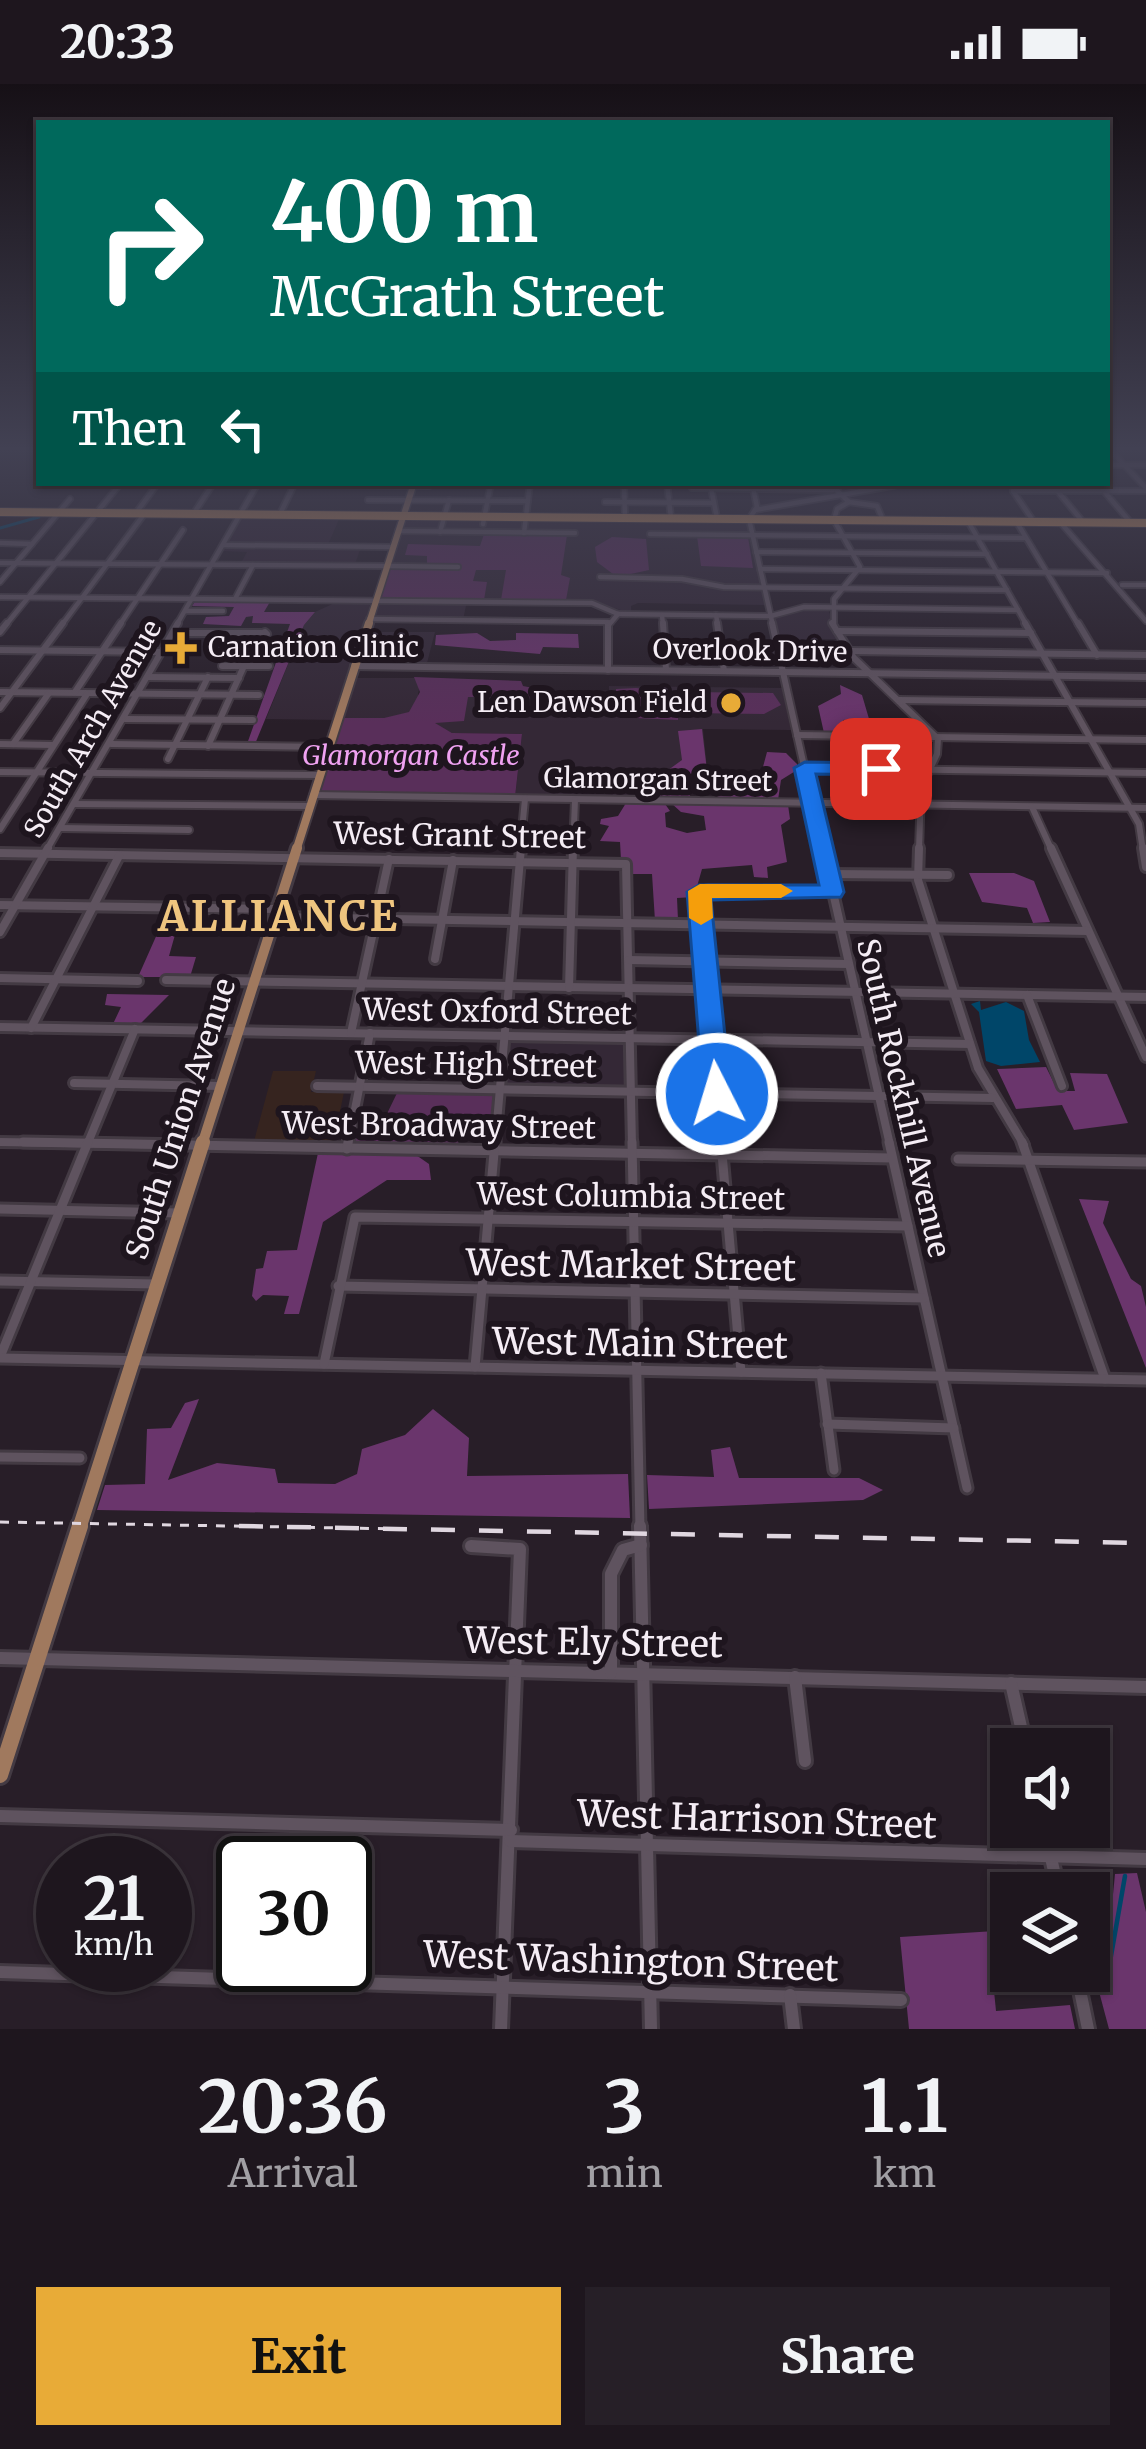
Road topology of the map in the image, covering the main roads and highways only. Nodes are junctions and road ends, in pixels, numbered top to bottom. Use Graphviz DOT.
graph roads {
  1 [pos="394,543"];
  2 [pos="0,1775"];
  1 -- 2 [label="main road, South Union Avenue"];
}
